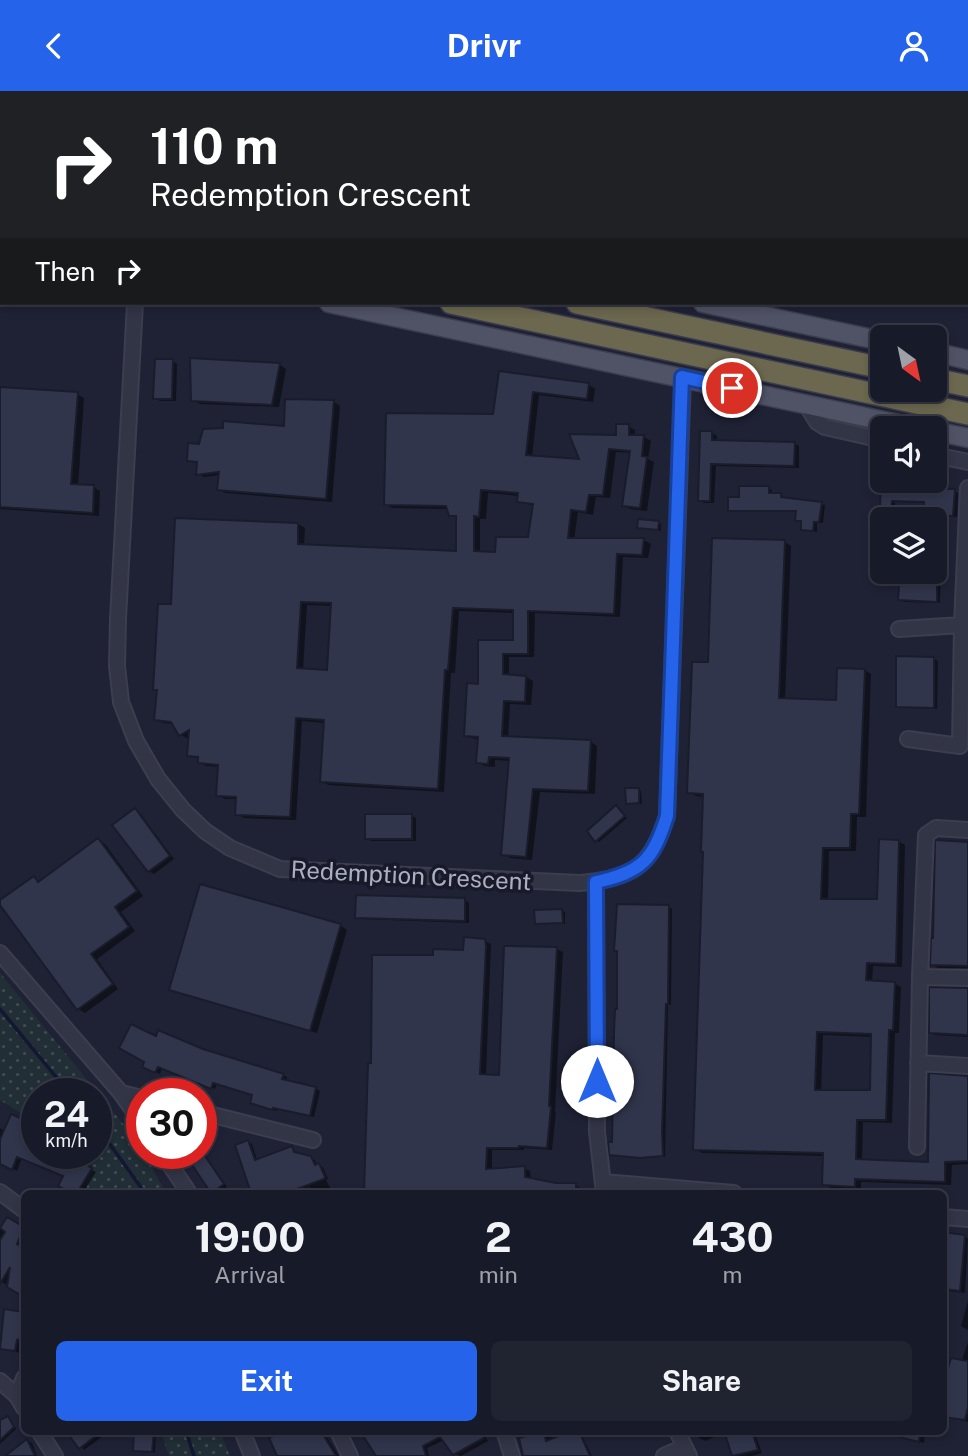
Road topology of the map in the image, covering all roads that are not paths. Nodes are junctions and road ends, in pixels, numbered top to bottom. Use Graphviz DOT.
graph roads {
  1 [pos="135,305"];
  2 [pos="339,305"];
  3 [pos="460,305"];
  4 [pos="586,305"];
  5 [pos="712,305"];
  6 [pos="870,338"];
  7 [pos="947,355"];
  8 [pos="968,360"];
  9 [pos="870,365"];
  10 [pos="682,377"];
  11 [pos="947,382"];
  12 [pos="968,386"];
  13 [pos="806,404"];
  14 [pos="968,414"];
  15 [pos="870,418"];
  16 [pos="947,434"];
  17 [pos="870,437"];
  18 [pos="968,439"];
  19 [pos="947,458"];
  20 [pos="968,462"];
  21 [pos="968,488"];
  22 [pos="965,625"];
  23 [pos="899,629"];
  24 [pos="908,739"];
  25 [pos="968,830"];
  26 [pos="596,882"];
  27 [pos="0,953"];
  28 [pos="920,977"];
  29 [pos="968,978"];
  30 [pos="918,1063"];
  31 [pos="968,1066"];
  32 [pos="121,1093"];
  33 [pos="126,1094"];
  34 [pos="126,1100"];
  35 [pos="217,1116"];
  36 [pos="313,1140"];
  37 [pos="917,1147"];
  38 [pos="173,1169"];
  39 [pos="603,1188"];
  40 [pos="187,1190"];
  41 [pos="655,1190"];
  42 [pos="0,1192"];
  43 [pos="21,1208"];
  44 [pos="947,1217"];
  45 [pos="968,1219"];
  46 [pos="0,1381"];
  47 [pos="21,1402"];
  48 [pos="42,1435"];
  49 [pos="244,1435"];
  50 [pos="340,1435"];
  51 [pos="505,1435"];
  52 [pos="679,1435"];
  53 [pos="686,1452"];
  54 [pos="55,1456"];
  55 [pos="252,1456"];
  56 [pos="350,1456"];
  57 [pos="512,1456"];
  58 [pos="664,1456"];
  1 -- 26 [label="street, Redemption Crescent"];
  2 -- 10 [label="main road"];
  3 -- 14 [label="highway"];
  4 -- 9 [label="highway"];
  5 -- 6 [label="main road"];
  7 -- 8 [label="main road"];
  10 -- 13 [label="main road"];
  10 -- 26 [label="street, Redemption Crescent"];
  11 -- 12 [label="highway"];
  13 -- 15 [label="main road"];
  13 -- 17 [label="street"];
  16 -- 18 [label="main road"];
  19 -- 20 [label="street"];
  21 -- 22 [label="street"];
  22 -- 23 [label="street"];
  22 -- 24 [label="street"];
  25 -- 28 [label="street"];
  26 -- 39 [label="street"];
  27 -- 32 [label="street"];
  28 -- 29 [label="street"];
  28 -- 30 [label="street"];
  30 -- 31 [label="street"];
  30 -- 37 [label="street"];
  32 -- 33 [label="street"];
  32 -- 34 [label="street"];
  35 -- 36 [label="street"];
  38 -- 40 [label="street"];
  39 -- 41 [label="street"];
  42 -- 43 [label="street"];
  44 -- 45 [label="street"];
  46 -- 47 [label="street"];
  48 -- 54 [label="street"];
  49 -- 55 [label="street"];
  50 -- 56 [label="street"];
  51 -- 57 [label="street"];
  52 -- 53 [label="street"];
  53 -- 58 [label="street"];
}
